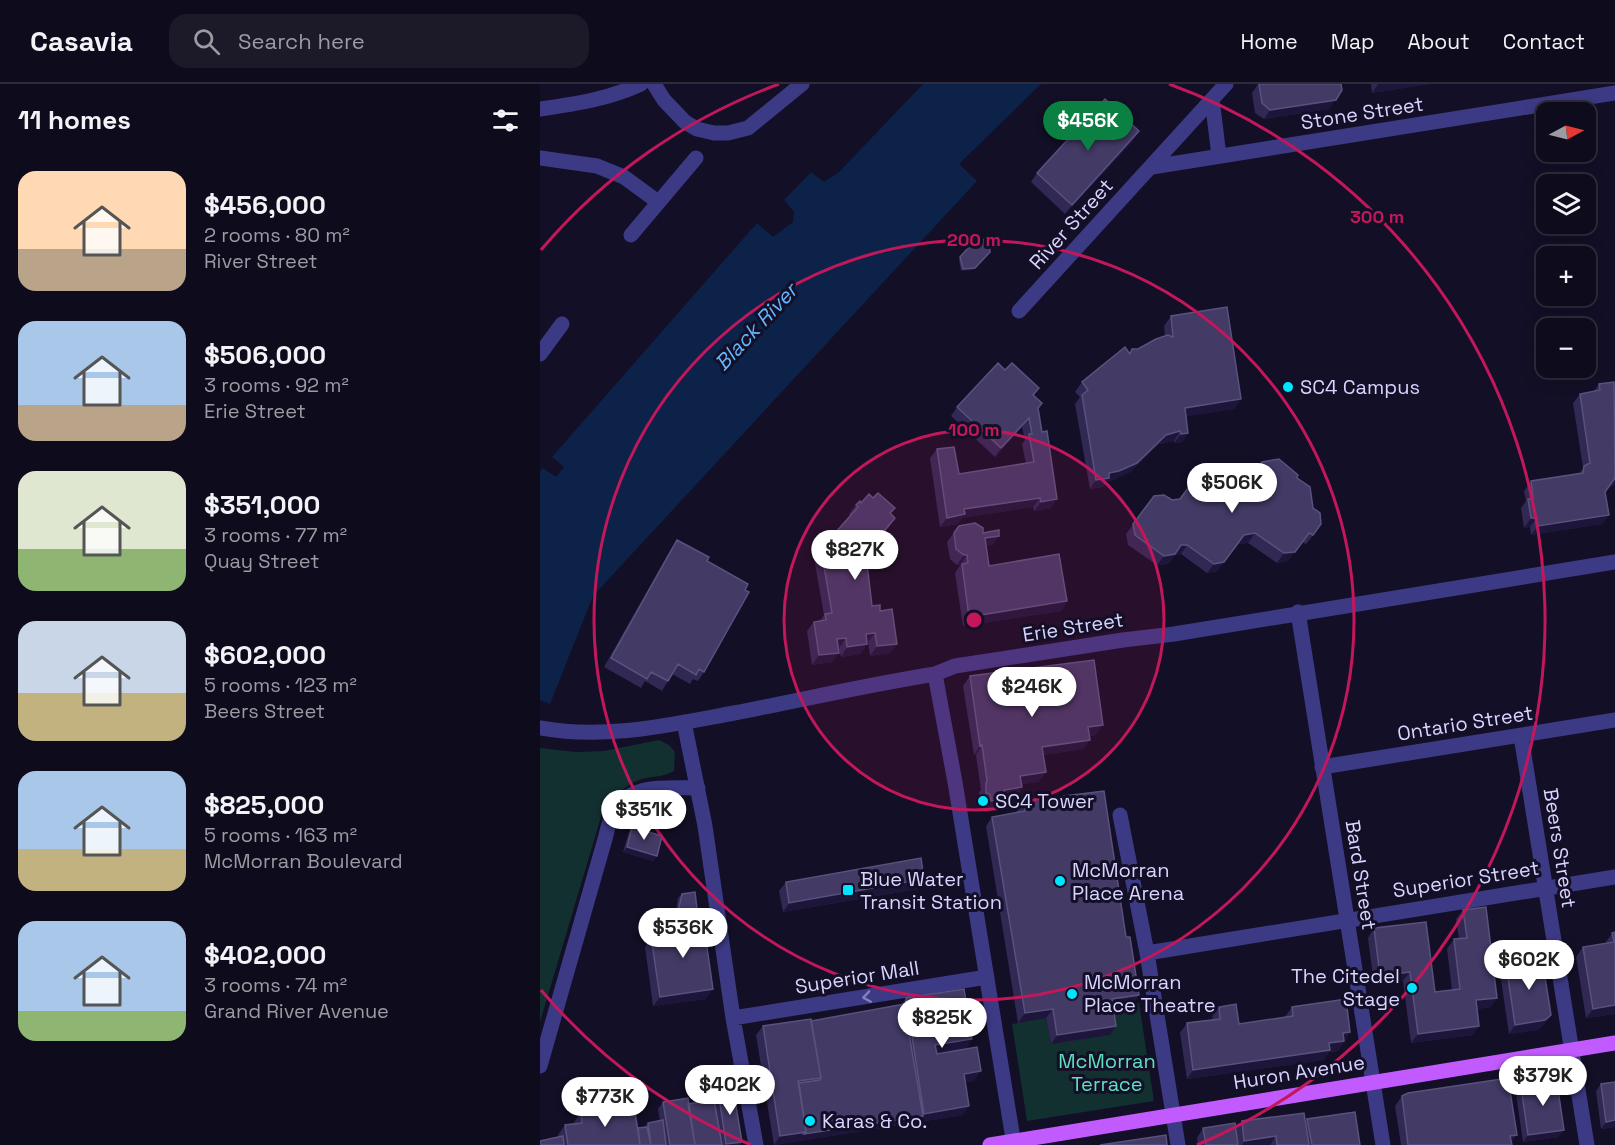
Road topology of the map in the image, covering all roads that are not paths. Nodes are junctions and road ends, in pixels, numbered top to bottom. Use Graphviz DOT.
graph roads {
  1 [pos="641,84"];
  2 [pos="654,84"];
  3 [pos="802,84"];
  4 [pos="1226,84"];
  5 [pos="1614,94"];
  6 [pos="1212,99"];
  7 [pos="540,109"];
  8 [pos="1219,156"];
  9 [pos="540,158"];
  10 [pos="696,158"];
  11 [pos="1152,167"];
  12 [pos="658,202"];
  13 [pos="631,235"];
  14 [pos="1019,311"];
  15 [pos="562,324"];
  16 [pos="540,354"];
  17 [pos="1615,562"];
  18 [pos="1298,612"];
  19 [pos="935,674"];
  20 [pos="1615,720"];
  21 [pos="684,722"];
  22 [pos="540,728"];
  23 [pos="1521,736"];
  24 [pos="1322,767"];
  25 [pos="698,788"];
  26 [pos="1120,815"];
  27 [pos="1615,877"];
  28 [pos="1546,888"];
  29 [pos="1347,919"];
  30 [pos="1147,952"];
  31 [pos="987,977"];
  32 [pos="733,1018"];
  33 [pos="1615,1043"];
  34 [pos="1572,1049"];
  35 [pos="540,1066"];
  36 [pos="1373,1081"];
  37 [pos="1173,1114"];
  38 [pos="1014,1143"];
  39 [pos="756,1145"];
  40 [pos="990,1145"];
  41 [pos="1178,1145"];
  42 [pos="1383,1145"];
  43 [pos="1587,1145"];
  1 -- 7 [label="street"];
  2 -- 3 [label="street"];
  4 -- 6 [label="street, River Street"];
  5 -- 8 [label="street, Stone Street"];
  6 -- 8 [label="street"];
  6 -- 11 [label="street, River Street"];
  8 -- 11 [label="street, Stone Street"];
  9 -- 12 [label="street"];
  10 -- 12 [label="street"];
  11 -- 14 [label="street, River Street"];
  12 -- 13 [label="street"];
  15 -- 16 [label="street"];
  17 -- 18 [label="street, Erie Street"];
  18 -- 19 [label="street, Erie Street"];
  18 -- 24 [label="street, Bard Street"];
  19 -- 21 [label="street, Erie Street"];
  19 -- 31 [label="street"];
  20 -- 23 [label="street, Ontario Street"];
  21 -- 22 [label="street, Erie Street"];
  21 -- 25 [label="street"];
  23 -- 24 [label="street, Ontario Street"];
  23 -- 28 [label="street, Beers Street"];
  24 -- 29 [label="street, Bard Street"];
  25 -- 32 [label="street"];
  25 -- 35 [label="street"];
  26 -- 30 [label="street"];
  27 -- 28 [label="street, Superior Street"];
  28 -- 29 [label="street, Superior Street"];
  28 -- 34 [label="street, Beers Street"];
  29 -- 30 [label="street, Superior Street"];
  29 -- 36 [label="street, Bard Street"];
  30 -- 37 [label="street"];
  31 -- 32 [label="street, Superior Mall, one-way"];
  31 -- 38 [label="street"];
  32 -- 39 [label="street"];
  33 -- 34 [label="main road, Huron Avenue"];
  34 -- 36 [label="main road, Huron Avenue"];
  34 -- 43 [label="street, Beers Street"];
  36 -- 37 [label="main road, Huron Avenue"];
  36 -- 42 [label="street, Bard Street"];
  37 -- 38 [label="main road, Huron Avenue"];
  37 -- 41 [label="street"];
  38 -- 40 [label="main road, Huron Avenue"];
}
